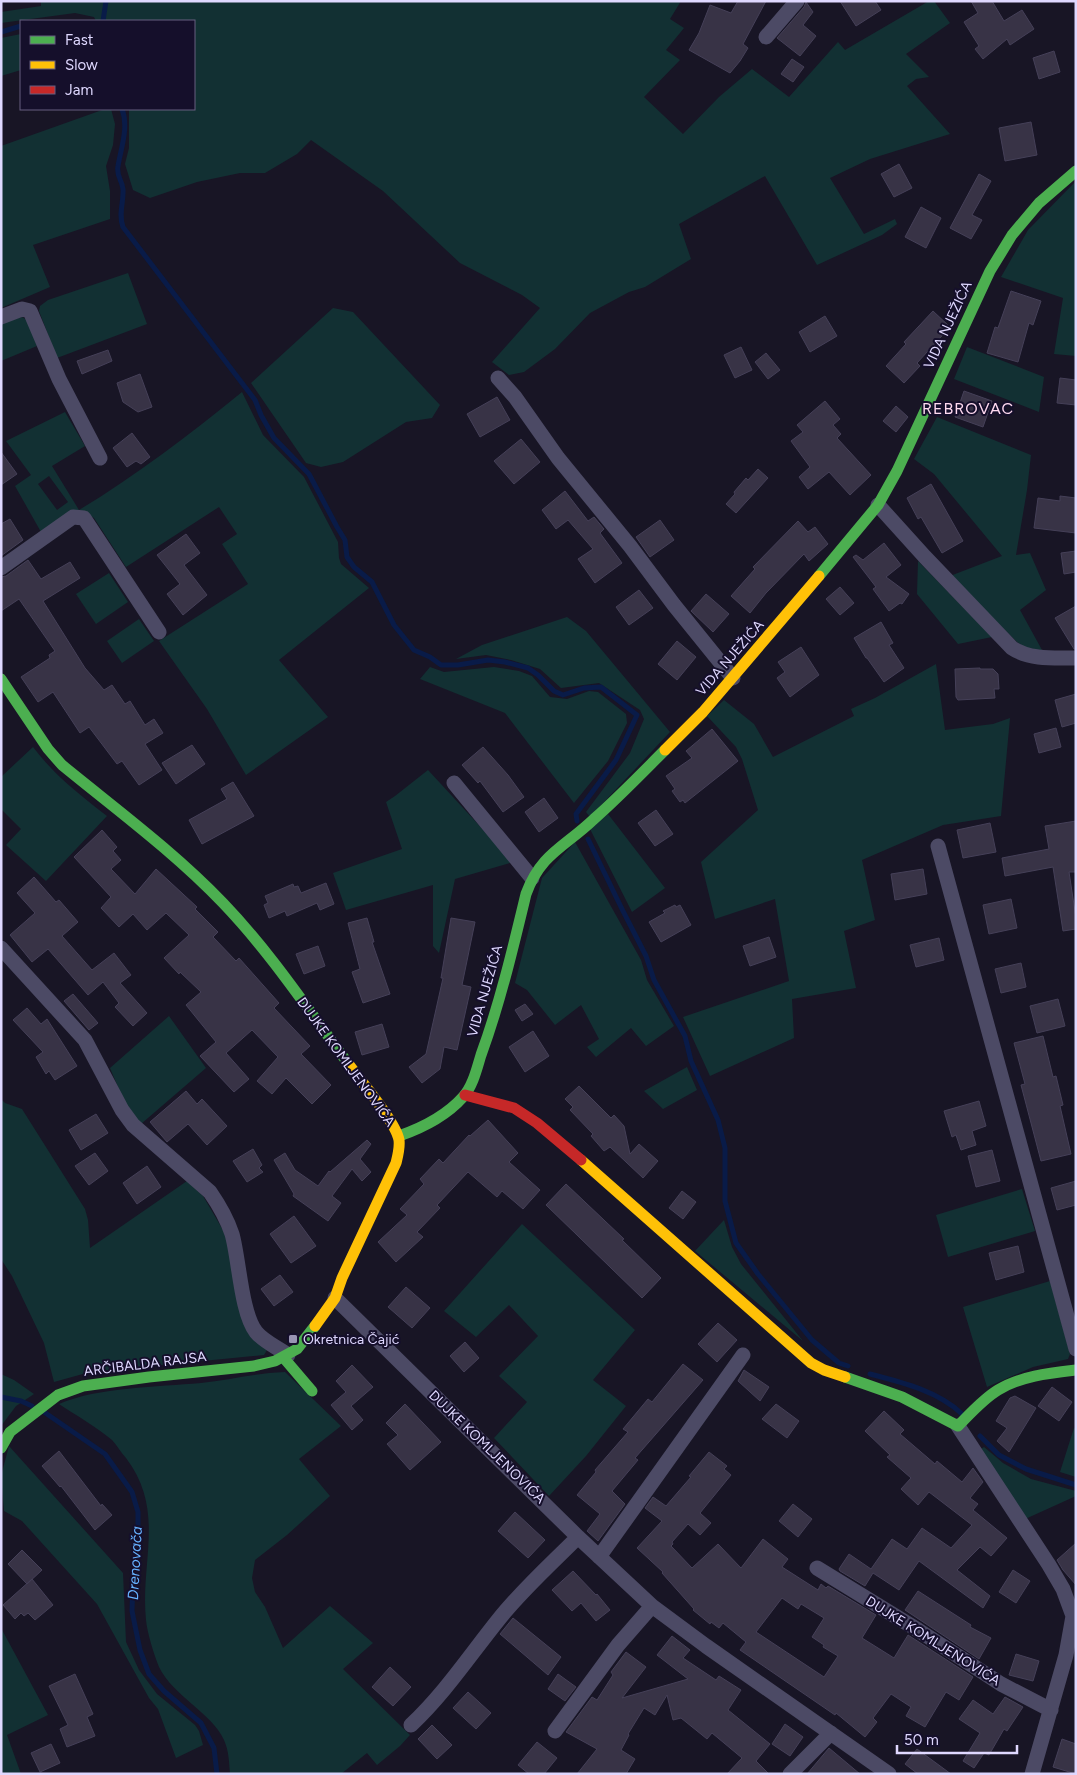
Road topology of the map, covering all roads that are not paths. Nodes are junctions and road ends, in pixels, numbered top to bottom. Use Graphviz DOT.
graph roads {
  1 [pos="796,1"];
  2 [pos="766,37"];
  3 [pos="1076,171"];
  4 [pos="1,317"];
  5 [pos="498,378"];
  6 [pos="100,458"];
  7 [pos="878,505"];
  8 [pos="1,568"];
  9 [pos="159,632"];
  10 [pos="1076,658"];
  11 [pos="733,678"];
  12 [pos="1,680"];
  13 [pos="454,783"];
  14 [pos="938,846"];
  15 [pos="532,878"];
  16 [pos="1,948"];
  17 [pos="465,1095"];
  18 [pos="399,1136"];
  19 [pos="334,1298"];
  20 [pos="1076,1349"];
  21 [pos="743,1355"];
  22 [pos="285,1356"];
  23 [pos="1076,1370"];
  24 [pos="312,1391"];
  25 [pos="958,1426"];
  26 [pos="1,1448"];
  27 [pos="578,1537"];
  28 [pos="599,1557"];
  29 [pos="817,1568"];
  30 [pos="652,1606"];
  31 [pos="1071,1657"];
  32 [pos="1051,1710"];
  33 [pos="411,1725"];
  34 [pos="555,1731"];
  35 [pos="831,1733"];
  36 [pos="790,1774"];
  37 [pos="888,1774"];
  38 [pos="1032,1774"];
  1 -- 2 [label="street"];
  3 -- 7 [label="street, VIDA NJEŽIĆA"];
  4 -- 6 [label="street"];
  5 -- 11 [label="street"];
  7 -- 10 [label="street"];
  7 -- 11 [label="street, VIDA NJEŽIĆA"];
  8 -- 9 [label="street"];
  11 -- 15 [label="street, VIDA NJEŽIĆA"];
  12 -- 18 [label="street, DUJKE KOMLJENOVIĆA"];
  13 -- 15 [label="street"];
  14 -- 20 [label="street"];
  15 -- 17 [label="street, VIDA NJEŽIĆA"];
  16 -- 22 [label="street"];
  17 -- 18 [label="street, VIDA NJEŽIĆA"];
  17 -- 25 [label="street"];
  18 -- 19 [label="street, DUJKE KOMLJENOVIĆA"];
  19 -- 22 [label="street, ARČIBALDA RAJSA"];
  19 -- 27 [label="street, DUJKE KOMLJENOVIĆA"];
  21 -- 28 [label="street"];
  22 -- 24 [label="street"];
  22 -- 26 [label="street, ARČIBALDA RAJSA"];
  23 -- 25 [label="street"];
  25 -- 31 [label="street"];
  27 -- 28 [label="street, DUJKE KOMLJENOVIĆA"];
  27 -- 33 [label="street"];
  28 -- 30 [label="street, DUJKE KOMLJENOVIĆA"];
  29 -- 32 [label="street, DUJKE KOMLJENOVIĆA"];
  30 -- 34 [label="street"];
  30 -- 35 [label="street, DUJKE KOMLJENOVIĆA"];
  31 -- 32 [label="street"];
  32 -- 38 [label="street"];
  35 -- 36 [label="street"];
  35 -- 37 [label="street, DUJKE KOMLJENOVIĆA"];
}
